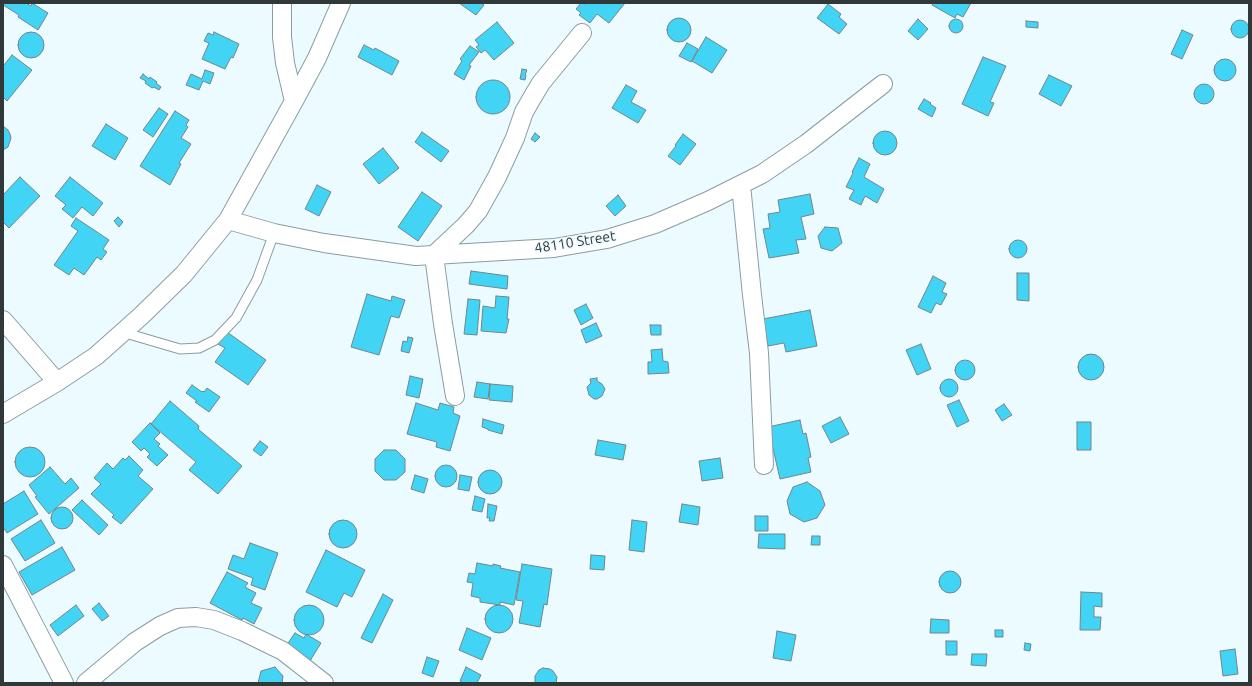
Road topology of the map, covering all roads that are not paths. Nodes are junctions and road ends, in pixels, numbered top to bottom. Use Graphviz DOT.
graph roads {
  1 [pos="282,3"];
  2 [pos="341,3"];
  3 [pos="582,33"];
  4 [pos="883,84"];
  5 [pos="294,101"];
  6 [pos="741,184"];
  7 [pos="228,220"];
  8 [pos="274,233"];
  9 [pos="434,255"];
  10 [pos="3,320"];
  11 [pos="122,332"];
  12 [pos="57,382"];
  13 [pos="455,396"];
  14 [pos="3,414"];
  15 [pos="764,465"];
  16 [pos="3,565"];
  17 [pos="64,683"];
  18 [pos="86,683"];
  19 [pos="324,683"];
  1 -- 5 [label="street"];
  2 -- 5 [label="street"];
  3 -- 9 [label="street"];
  4 -- 6 [label="street, 48110 Street"];
  5 -- 7 [label="street"];
  6 -- 9 [label="street, 48110 Street"];
  6 -- 15 [label="street"];
  7 -- 8 [label="street, 48110 Street"];
  7 -- 11 [label="street"];
  8 -- 9 [label="street, 48110 Street"];
  8 -- 11 [label="lane"];
  9 -- 13 [label="street"];
  10 -- 12 [label="street"];
  11 -- 12 [label="street"];
  12 -- 14 [label="street"];
  16 -- 17 [label="street"];
  18 -- 19 [label="street"];
}
